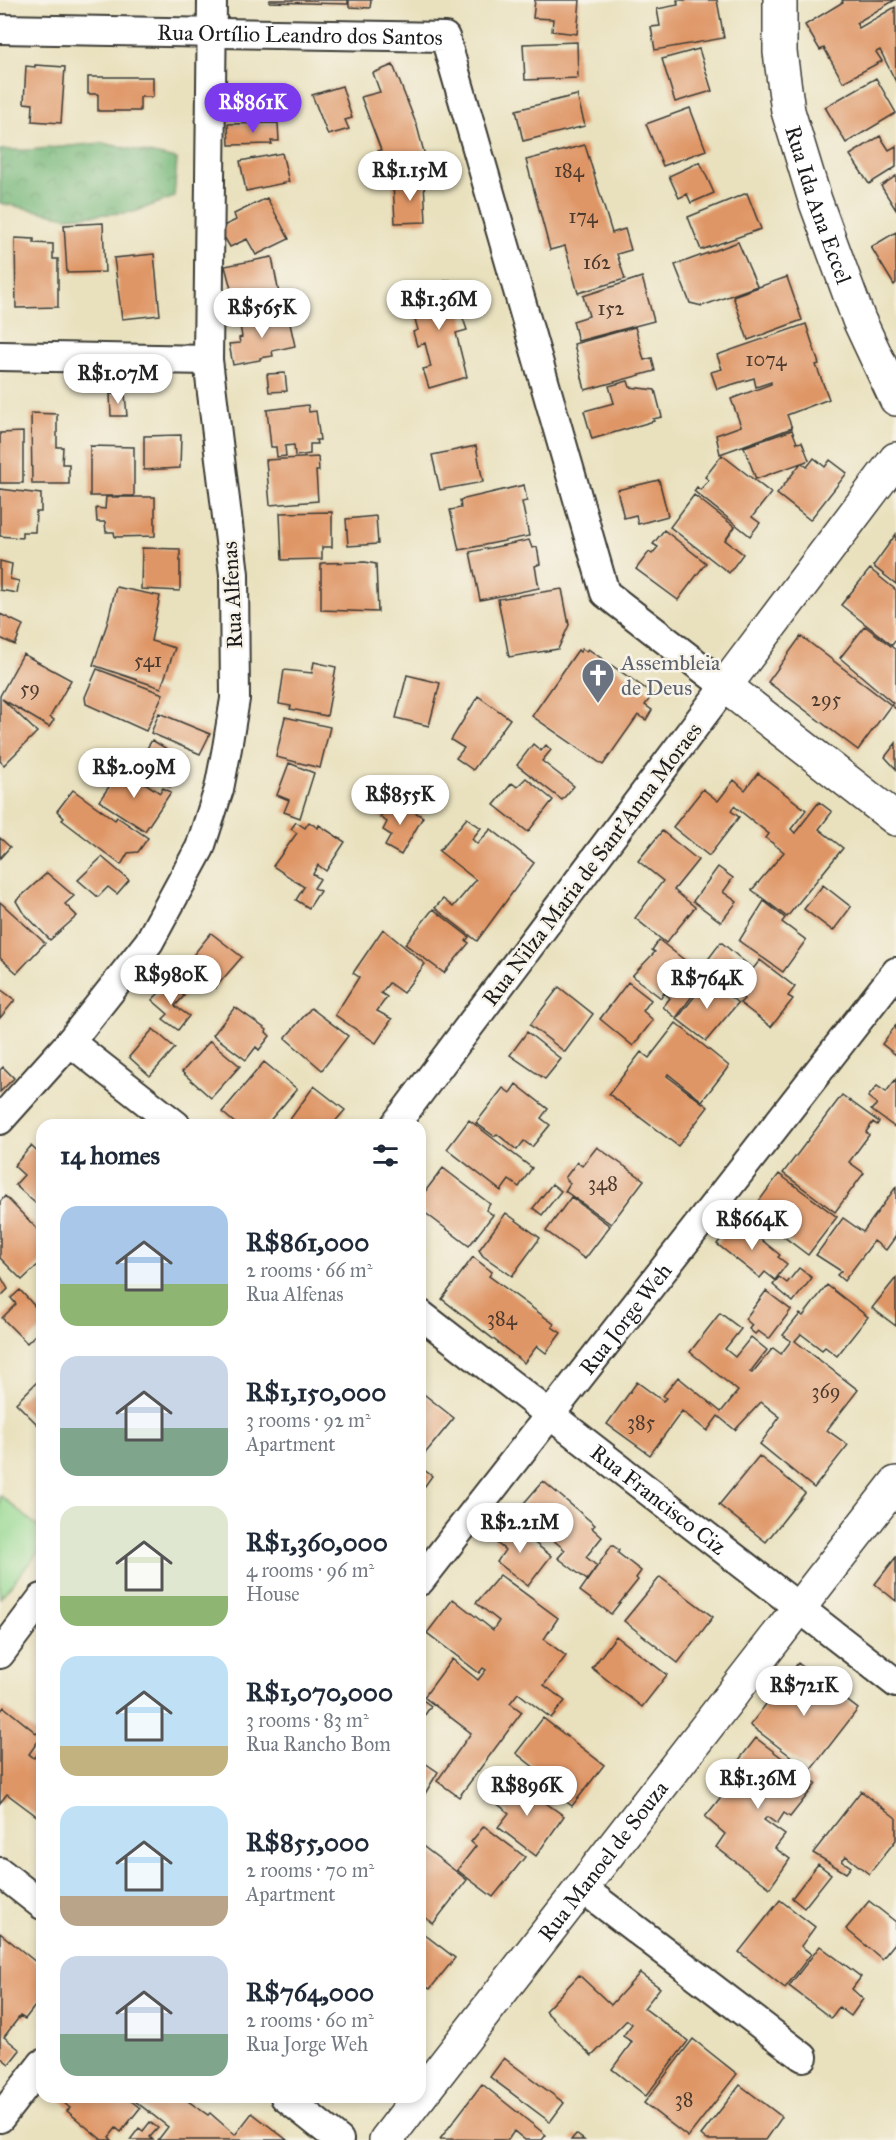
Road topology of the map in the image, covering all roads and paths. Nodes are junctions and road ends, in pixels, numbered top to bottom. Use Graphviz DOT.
graph roads {
  1 [pos="212,0"];
  2 [pos="780,0"];
  3 [pos="0,29"];
  4 [pos="212,32"];
  5 [pos="0,356"];
  6 [pos="208,360"];
  7 [pos="896,399"];
  8 [pos="896,459"];
  9 [pos="725,686"];
  10 [pos="896,819"];
  11 [pos="896,972"];
  12 [pos="70,1042"];
  13 [pos="168,1119"];
  14 [pos="400,1119"];
  15 [pos="0,1120"];
  16 [pos="426,1319"];
  17 [pos="550,1415"];
  18 [pos="896,1483"];
  19 [pos="426,1573"];
  20 [pos="36,1606"];
  21 [pos="799,1608"];
  22 [pos="0,1654"];
  23 [pos="896,1683"];
  24 [pos="0,1872"];
  25 [pos="582,1888"];
  26 [pos="36,1900"];
  27 [pos="803,2057"];
  28 [pos="36,2072"];
  29 [pos="426,2088"];
  30 [pos="293,2103"];
  31 [pos="415,2103"];
  32 [pos="0,2118"];
  33 [pos="339,2140"];
  34 [pos="386,2140"];
  1 -- 4 [label="street, Rua Alfenas"];
  2 -- 7 [label="street, Rua Ida Ana Eccel"];
  3 -- 4 [label="street, Rua Ortílio Leandro dos Santos"];
  4 -- 6 [label="street, Rua Alfenas"];
  4 -- 9 [label="street, Rua Ortílio Leandro dos Santos"];
  5 -- 6 [label="street"];
  6 -- 12 [label="street, Rua Alfenas"];
  8 -- 9 [label="street, Rua Nilza Maria de Sant'Anna Moraes"];
  9 -- 10 [label="street"];
  9 -- 14 [label="street, Rua Nilza Maria de Sant'Anna Moraes"];
  11 -- 17 [label="street, Rua Jorge Weh"];
  12 -- 13 [label="street"];
  12 -- 15 [label="street, Rua Alfenas"];
  16 -- 17 [label="street, Rua Francisco Ciz"];
  17 -- 19 [label="street, Rua Jorge Weh"];
  17 -- 21 [label="street, Rua Francisco Ciz"];
  18 -- 21 [label="street, Rua Manoel de Souza"];
  20 -- 22 [label="street"];
  21 -- 23 [label="street, Rua Francisco Ciz"];
  21 -- 25 [label="street, Rua Manoel de Souza"];
  24 -- 26 [label="street"];
  25 -- 27 [label="street"];
  25 -- 29 [label="street, Rua Manoel de Souza"];
  28 -- 32 [label="street"];
  30 -- 33 [label="street"];
  31 -- 34 [label="street, Rua Manoel de Souza"];
}
